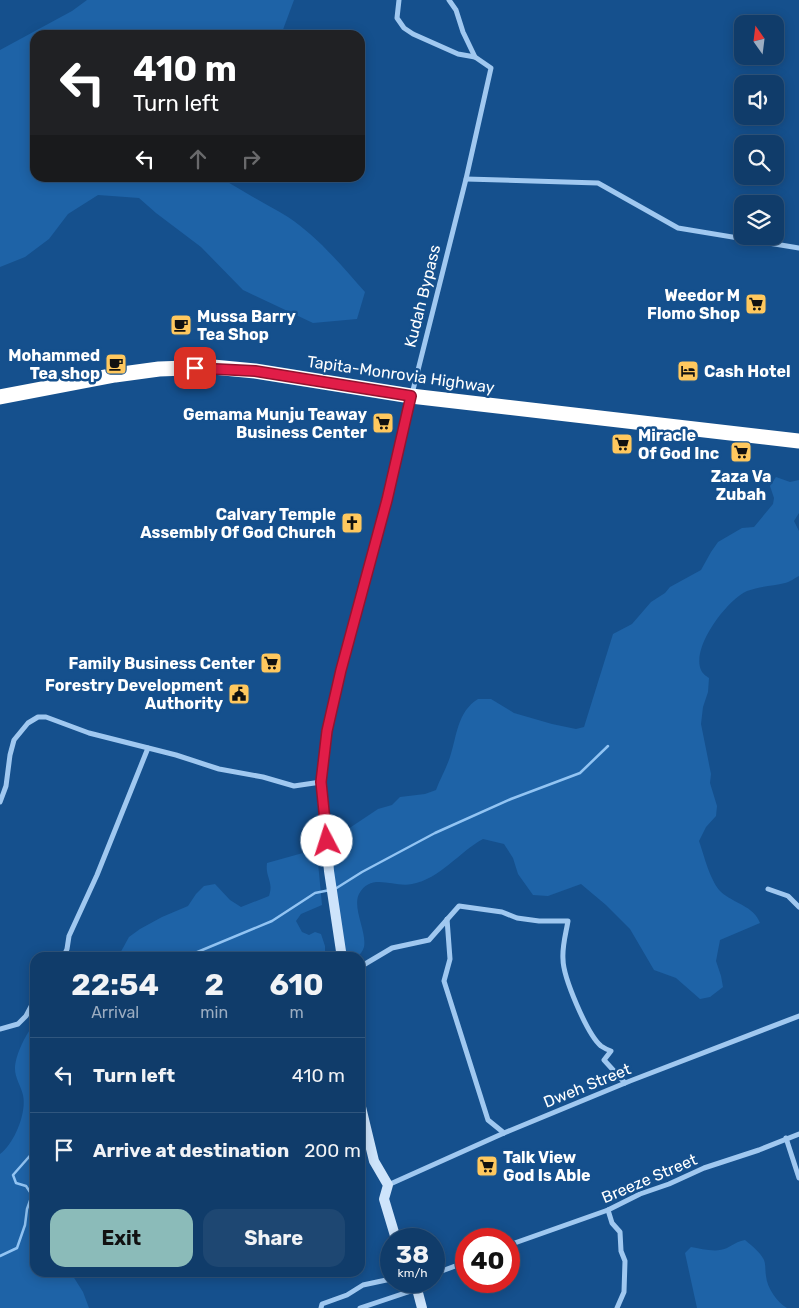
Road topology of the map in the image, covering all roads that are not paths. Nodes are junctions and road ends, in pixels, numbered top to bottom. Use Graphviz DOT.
graph roads {
  1 [pos="399,0"];
  2 [pos="449,0"];
  3 [pos="475,57"];
  4 [pos="466,179"];
  5 [pos="799,248"];
  6 [pos="411,396"];
  7 [pos="0,397"];
  8 [pos="799,441"];
  9 [pos="148,748"];
  10 [pos="321,782"];
  11 [pos="0,802"];
  12 [pos="768,889"];
  13 [pos="799,907"];
  14 [pos="447,919"];
  15 [pos="66,952"];
  16 [pos="341,952"];
  17 [pos="365,964"];
  18 [pos="30,1008"];
  19 [pos="799,1016"];
  20 [pos="0,1030"];
  21 [pos="625,1083"];
  22 [pos="365,1124"];
  23 [pos="504,1133"];
  24 [pos="799,1134"];
  25 [pos="786,1138"];
  26 [pos="799,1178"];
  27 [pos="388,1185"];
  28 [pos="608,1210"];
  29 [pos="393,1228"];
  30 [pos="520,1241"];
  31 [pos="380,1281"];
  32 [pos="395,1293"];
  33 [pos="417,1293"];
  34 [pos="321,1308"];
  35 [pos="360,1308"];
  36 [pos="422,1308"];
  37 [pos="617,1308"];
  1 -- 3 [label="street"];
  2 -- 3 [label="street"];
  3 -- 4 [label="street, Kudah Bypass"];
  4 -- 5 [label="street"];
  4 -- 6 [label="street, Kudah Bypass"];
  6 -- 7 [label="highway, Tapita-Monrovia Highway"];
  6 -- 8 [label="highway, Tapita-Monrovia Highway"];
  6 -- 10 [label="street, Kudah Bypass"];
  9 -- 10 [label="street"];
  9 -- 11 [label="street"];
  9 -- 15 [label="street"];
  10 -- 16 [label="street, Kudah Bypass"];
  12 -- 13 [label="street"];
  14 -- 17 [label="street"];
  14 -- 21 [label="street"];
  14 -- 23 [label="street"];
  18 -- 20 [label="street"];
  19 -- 21 [label="street, Dweh Street"];
  21 -- 23 [label="street, Dweh Street"];
  22 -- 27 [label="street"];
  23 -- 27 [label="street, Dweh Street"];
  24 -- 25 [label="street, Breeze Street"];
  25 -- 26 [label="street"];
  25 -- 28 [label="street, Breeze Street"];
  27 -- 29 [label="street"];
  28 -- 30 [label="street, Breeze Street"];
  28 -- 37 [label="street"];
  31 -- 34 [label="street"];
  32 -- 35 [label="street"];
  33 -- 36 [label="street"];
}
